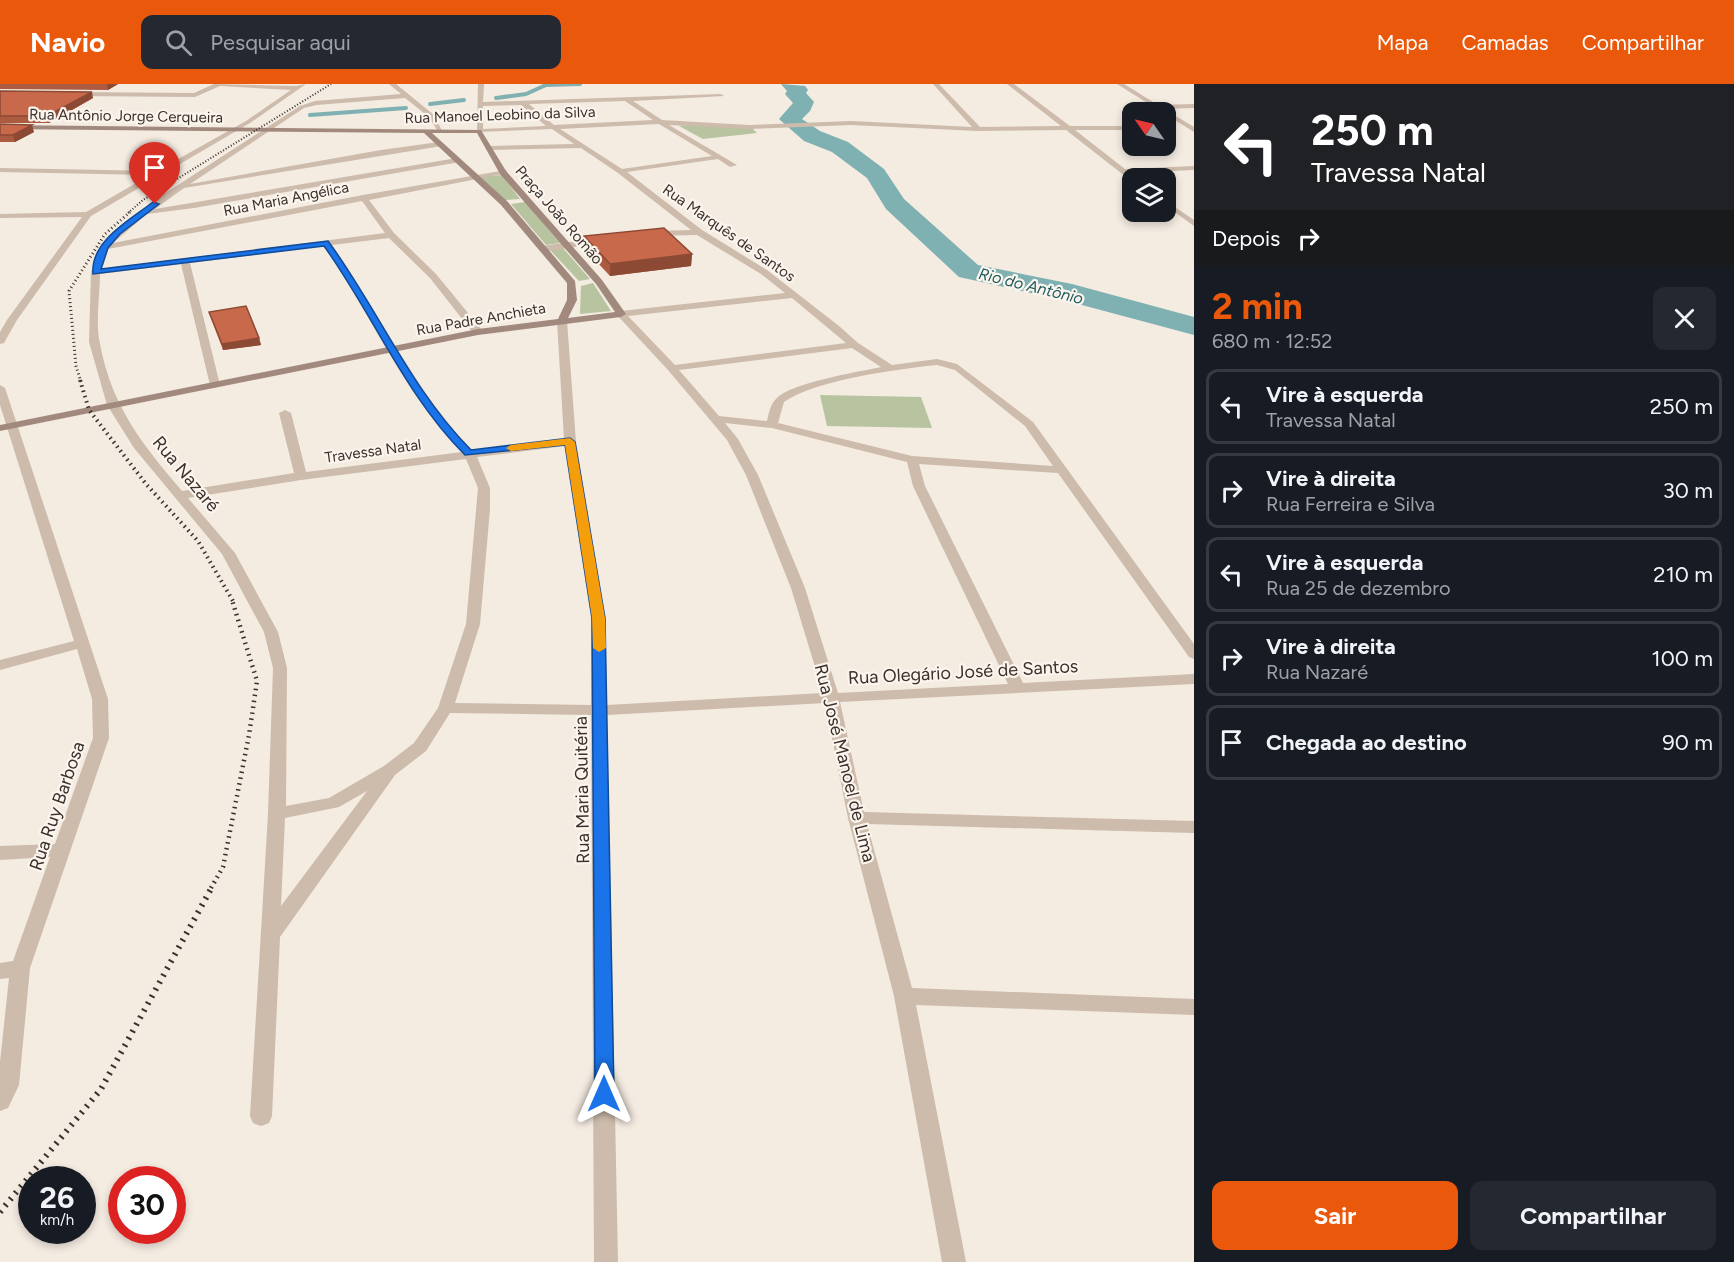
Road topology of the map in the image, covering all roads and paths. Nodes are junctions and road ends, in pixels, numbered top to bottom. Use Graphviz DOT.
graph roads {
  1 [pos="133,84"];
  2 [pos="219,84"];
  3 [pos="392,84"];
  4 [pos="482,84"];
  5 [pos="936,84"];
  6 [pos="1010,84"];
  7 [pos="1120,84"];
  8 [pos="300,86"];
  9 [pos="59,94"];
  10 [pos="118,94"];
  11 [pos="406,96"];
  12 [pos="721,96"];
  13 [pos="626,99"];
  14 [pos="521,101"];
  15 [pos="1147,102"];
  16 [pos="479,104"];
  17 [pos="1176,106"];
  18 [pos="1194,106"];
  19 [pos="1176,119"];
  20 [pos="660,122"];
  21 [pos="551,126"];
  22 [pos="0,127"];
  23 [pos="1122,128"];
  24 [pos="1177,128"];
  25 [pos="1192,128"];
  26 [pos="978,129"];
  27 [pos="1067,129"];
  28 [pos="266,130"];
  29 [pos="230,131"];
  30 [pos="252,131"];
  31 [pos="479,131"];
  32 [pos="427,132"];
  33 [pos="441,132"];
  34 [pos="439,144"];
  35 [pos="581,146"];
  36 [pos="491,148"];
  37 [pos="718,157"];
  38 [pos="457,160"];
  39 [pos="733,165"];
  40 [pos="1194,168"];
  41 [pos="1176,169"];
  42 [pos="0,170"];
  43 [pos="621,171"];
  44 [pos="1122,171"];
  45 [pos="503,172"];
  46 [pos="156,173"];
  47 [pos="473,177"];
  48 [pos="181,188"];
  49 [pos="363,197"];
  50 [pos="528,201"];
  51 [pos="504,203"];
  52 [pos="1176,210"];
  53 [pos="143,212"];
  54 [pos="88,214"];
  55 [pos="0,216"];
  56 [pos="1194,224"];
  57 [pos="699,232"];
  58 [pos="391,235"];
  59 [pos="641,236"];
  60 [pos="619,238"];
  61 [pos="326,243"];
  62 [pos="566,244"];
  63 [pos="104,247"];
  64 [pos="542,249"];
  65 [pos="185,262"];
  66 [pos="96,272"];
  67 [pos="599,282"];
  68 [pos="572,283"];
  69 [pos="793,295"];
  70 [pos="621,314"];
  71 [pos="0,320"];
  72 [pos="12,320"];
  73 [pos="562,321"];
  74 [pos="478,332"];
  75 [pos="0,342"];
  76 [pos="854,345"];
  77 [pos="392,351"];
  78 [pos="672,368"];
  79 [pos="890,369"];
  80 [pos="215,385"];
  81 [pos="0,388"];
  82 [pos="113,405"];
  83 [pos="285,413"];
  84 [pos="715,419"];
  85 [pos="772,425"];
  86 [pos="6,426"];
  87 [pos="570,442"];
  88 [pos="469,453"];
  89 [pos="912,460"];
  90 [pos="1059,470"];
  91 [pos="301,476"];
  92 [pos="181,495"];
  93 [pos="83,643"];
  94 [pos="1194,654"];
  95 [pos="0,665"];
  96 [pos="1194,679"];
  97 [pos="1017,687"];
  98 [pos="832,699"];
  99 [pos="446,708"];
  100 [pos="601,710"];
  101 [pos="390,770"];
  102 [pos="277,814"];
  103 [pos="857,818"];
  104 [pos="1194,827"];
  105 [pos="62,850"];
  106 [pos="0,853"];
  107 [pos="270,936"];
  108 [pos="20,968"];
  109 [pos="0,971"];
  110 [pos="904,996"];
  111 [pos="1194,1007"];
  112 [pos="0,1101"];
  113 [pos="261,1116"];
  114 [pos="606,1262"];
  115 [pos="954,1262"];
  1 -- 10 [label="street"];
  2 -- 8 [label="street"];
  2 -- 10 [label="street"];
  3 -- 11 [label="street"];
  4 -- 16 [label="street"];
  5 -- 26 [label="street"];
  6 -- 27 [label="street"];
  7 -- 15 [label="street"];
  8 -- 29 [label="street"];
  9 -- 10 [label="street"];
  11 -- 28 [label="street, Rua Nazaré"];
  11 -- 33 [label="street"];
  12 -- 13 [label="street"];
  13 -- 14 [label="street"];
  13 -- 20 [label="street"];
  14 -- 16 [label="street"];
  14 -- 21 [label="street, Rua Marquês de Santos"];
  16 -- 31 [label="street"];
  17 -- 18 [label="street"];
  19 -- 25 [label="street"];
  20 -- 21 [label="street, Rua Manoel Leobino da Silva"];
  20 -- 26 [label="street, Rua Manoel Leobino da Silva"];
  20 -- 37 [label="street"];
  21 -- 31 [label="street, Rua Manoel Leobino da Silva"];
  21 -- 35 [label="street, Rua Marquês de Santos"];
  22 -- 29 [label="street, Rua Antônio Jorge Cerqueira"];
  23 -- 27 [label="street, Rua Manoel Leobino da Silva"];
  24 -- 25 [label="street"];
  26 -- 27 [label="street, Rua Manoel Leobino da Silva"];
  27 -- 44 [label="street"];
  28 -- 30 [label="street, Rua Manoel Leobino da Silva"];
  28 -- 32 [label="street, Rua Manoel Leobino da Silva"];
  28 -- 48 [label="street, Rua Nazaré"];
  29 -- 30 [label="street, Rua Antônio Jorge Cerqueira"];
  29 -- 46 [label="street"];
  31 -- 33 [label="street, Rua Manoel Leobino da Silva"];
  31 -- 36 [label="street, Praça João Romão"];
  32 -- 33 [label="street, Rua Manoel Leobino da Silva"];
  32 -- 34 [label="street, Praça João Romão"];
  34 -- 38 [label="street, Praça João Romão"];
  34 -- 48 [label="street"];
  35 -- 36 [label="street"];
  35 -- 43 [label="street, Rua Marquês de Santos"];
  36 -- 45 [label="street, Praça João Romão"];
  37 -- 39 [label="street"];
  37 -- 43 [label="street"];
  38 -- 47 [label="street, Praça João Romão"];
  38 -- 53 [label="street"];
  40 -- 41 [label="street"];
  42 -- 46 [label="street"];
  43 -- 57 [label="street, Rua Marquês de Santos"];
  45 -- 47 [label="street, Rua Maria Angélica"];
  45 -- 50 [label="street, Praça João Romão"];
  46 -- 54 [label="street"];
  47 -- 49 [label="street, Rua Maria Angélica"];
  47 -- 51 [label="street, Praça João Romão"];
  48 -- 53 [label="street, Rua Nazaré"];
  49 -- 58 [label="street"];
  49 -- 63 [label="street, Rua Maria Angélica"];
  50 -- 51 [label="street"];
  50 -- 62 [label="street, Praça João Romão"];
  51 -- 64 [label="street, Praça João Romão"];
  52 -- 56 [label="street"];
  53 -- 63 [label="street, Rua Nazaré"];
  54 -- 55 [label="street"];
  54 -- 72 [label="street"];
  57 -- 59 [label="street"];
  57 -- 69 [label="street, Rua Marquês de Santos"];
  58 -- 61 [label="street"];
  58 -- 74 [label="street"];
  60 -- 62 [label="street"];
  61 -- 65 [label="street"];
  61 -- 77 [label="street"];
  62 -- 64 [label="street"];
  62 -- 67 [label="street, Praça João Romão"];
  63 -- 66 [label="street, Rua Nazaré"];
  64 -- 68 [label="street, Praça João Romão"];
  65 -- 66 [label="street"];
  65 -- 80 [label="street"];
  66 -- 82 [label="street, Rua Nazaré"];
  67 -- 68 [label="street"];
  67 -- 70 [label="street, Praça João Romão"];
  68 -- 73 [label="street, Praça João Romão"];
  69 -- 70 [label="street, Rua Padre Anchieta"];
  69 -- 76 [label="street, Rua Marquês de Santos"];
  70 -- 73 [label="street, Rua Padre Anchieta"];
  70 -- 78 [label="street, Rua José Manoel de Lima"];
  71 -- 72 [label="street"];
  72 -- 75 [label="street"];
  73 -- 74 [label="street, Rua Padre Anchieta"];
  73 -- 87 [label="street, Rua Maria Quitéria"];
  74 -- 77 [label="street, Rua Padre Anchieta"];
  76 -- 78 [label="street"];
  76 -- 79 [label="street, Rua Marquês de Santos"];
  77 -- 80 [label="street, Rua Padre Anchieta"];
  77 -- 88 [label="street"];
  78 -- 84 [label="street, Rua José Manoel de Lima"];
  79 -- 85 [label="street"];
  79 -- 90 [label="street"];
  80 -- 82 [label="street, Rua Padre Anchieta"];
  81 -- 86 [label="street, Rua Ruy Barbosa"];
  82 -- 86 [label="street, Rua Padre Anchieta"];
  82 -- 92 [label="street, Rua Nazaré"];
  83 -- 91 [label="street"];
  84 -- 85 [label="street"];
  84 -- 98 [label="street, Rua José Manoel de Lima"];
  85 -- 89 [label="street"];
  86 -- 93 [label="street, Rua Ruy Barbosa"];
  87 -- 88 [label="street, Travessa Natal"];
  87 -- 100 [label="street, Rua Maria Quitéria"];
  88 -- 91 [label="street, Travessa Natal"];
  88 -- 99 [label="street"];
  89 -- 90 [label="street"];
  89 -- 97 [label="street"];
  90 -- 94 [label="street"];
  91 -- 92 [label="street, Travessa Natal"];
  92 -- 102 [label="street, Rua Nazaré"];
  93 -- 95 [label="street"];
  93 -- 105 [label="street, Rua Ruy Barbosa"];
  96 -- 97 [label="street, Rua Olegário José de Santos"];
  97 -- 98 [label="street, Rua Olegário José de Santos"];
  98 -- 100 [label="street, Rua Olegário José de Santos"];
  98 -- 103 [label="street, Rua José Manoel de Lima"];
  99 -- 100 [label="street, Rua Olegário José de Santos"];
  99 -- 101 [label="street"];
  100 -- 114 [label="street, Rua Maria Quitéria"];
  101 -- 102 [label="street"];
  101 -- 107 [label="street"];
  102 -- 107 [label="street, Rua Nazaré"];
  103 -- 104 [label="street"];
  103 -- 110 [label="street, Rua José Manoel de Lima"];
  105 -- 106 [label="street"];
  105 -- 108 [label="street, Rua Ruy Barbosa"];
  107 -- 113 [label="street, Rua Nazaré"];
  108 -- 109 [label="street"];
  108 -- 112 [label="street, Rua Ruy Barbosa"];
  110 -- 111 [label="street"];
  110 -- 115 [label="street, Rua José Manoel de Lima"];
}
